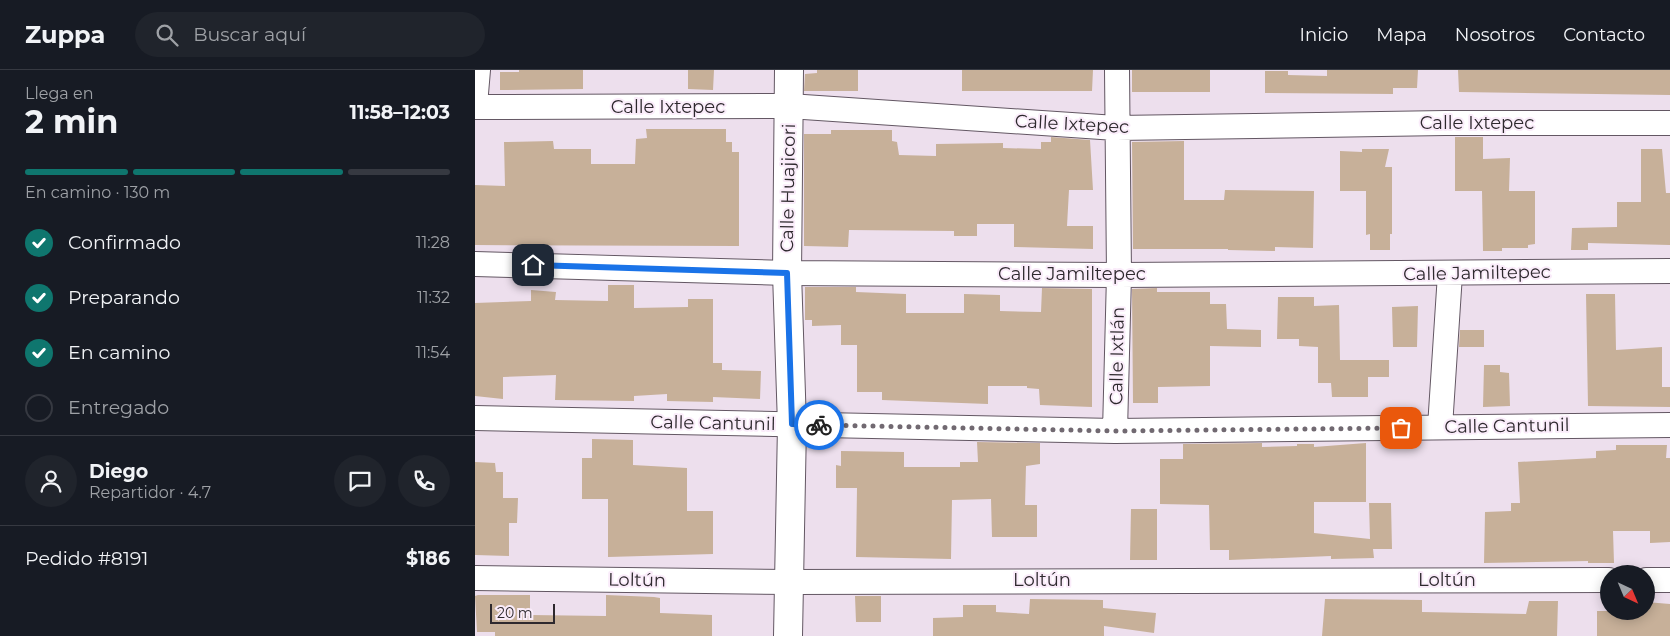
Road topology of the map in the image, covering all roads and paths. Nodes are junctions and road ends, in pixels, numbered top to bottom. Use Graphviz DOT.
graph roads {
  1 [pos="478,70"];
  2 [pos="789,70"];
  3 [pos="1117,70"];
  4 [pos="475,106"];
  5 [pos="789,106"];
  6 [pos="1670,123"];
  7 [pos="1115,128"];
  8 [pos="475,264"];
  9 [pos="1670,271"];
  10 [pos="787,273"];
  11 [pos="1450,274"];
  12 [pos="1119,275"];
  13 [pos="475,418"];
  14 [pos="792,424"];
  15 [pos="1670,425"];
  16 [pos="1440,427"];
  17 [pos="1115,431"];
  18 [pos="475,578"];
  19 [pos="1600,580"];
  20 [pos="1655,580"];
  21 [pos="1670,580"];
  22 [pos="790,582"];
  23 [pos="788,636"];
  1 -- 4 [label="street"];
  2 -- 5 [label="street, Calle Huajicori"];
  3 -- 7 [label="street, Calle Ixtlán"];
  4 -- 5 [label="street, Calle Ixtepec"];
  5 -- 7 [label="street, Calle Ixtepec"];
  5 -- 10 [label="street, Calle Huajicori"];
  6 -- 7 [label="street, Calle Ixtepec"];
  7 -- 12 [label="street, Calle Ixtlán"];
  8 -- 10 [label="street, Calle Jamiltepec"];
  9 -- 11 [label="street, Calle Jamiltepec"];
  10 -- 12 [label="street, Calle Jamiltepec"];
  10 -- 14 [label="street, Calle Huajicori"];
  11 -- 12 [label="street, Calle Jamiltepec"];
  11 -- 16 [label="street"];
  12 -- 17 [label="street, Calle Ixtlán"];
  13 -- 14 [label="street, Calle Cantunil"];
  14 -- 17 [label="street, Calle Cantunil"];
  14 -- 22 [label="street, Calle Huajicori"];
  15 -- 16 [label="street, Calle Cantunil"];
  16 -- 17 [label="street, Calle Cantunil"];
  18 -- 22 [label="street, Loltún"];
  19 -- 22 [label="street, Loltún"];
  20 -- 21 [label="street"];
  22 -- 23 [label="street, Calle Huajicori"];
}
